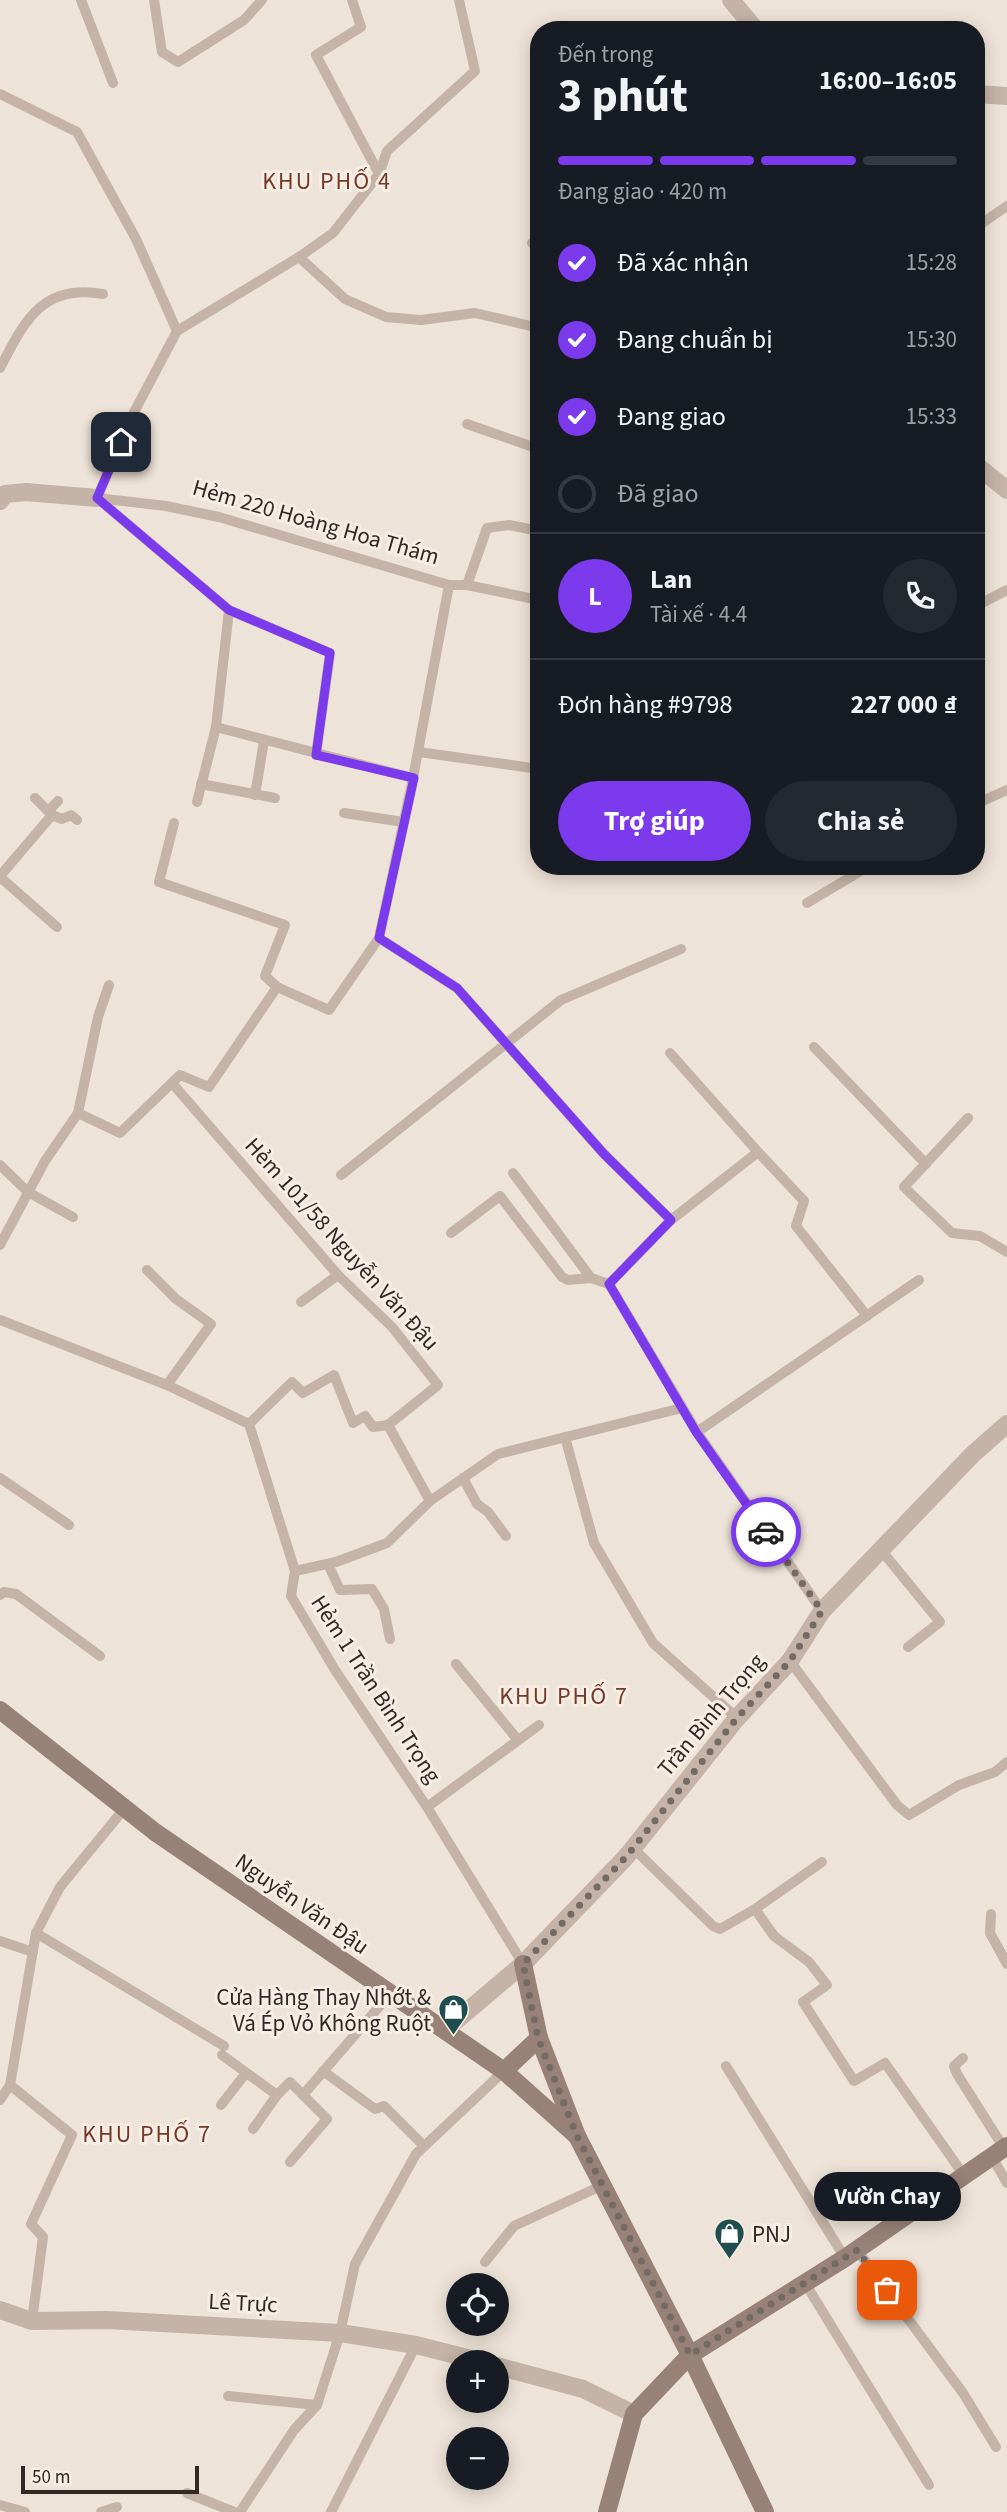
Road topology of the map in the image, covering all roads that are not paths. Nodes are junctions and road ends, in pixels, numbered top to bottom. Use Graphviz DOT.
graph roads {
  1 [pos="82,0"];
  2 [pos="154,0"];
  3 [pos="262,0"];
  4 [pos="352,0"];
  5 [pos="459,0"];
  6 [pos="731,0"];
  7 [pos="748,21"];
  8 [pos="113,83"];
  9 [pos="0,94"];
  10 [pos="985,95"];
  11 [pos="1007,96"];
  12 [pos="379,174"];
  13 [pos="1007,206"];
  14 [pos="985,221"];
  15 [pos="299,257"];
  16 [pos="103,293"];
  17 [pos="530,326"];
  18 [pos="177,331"];
  19 [pos="0,368"];
  20 [pos="467,424"];
  21 [pos="530,446"];
  22 [pos="985,472"];
  23 [pos="1007,490"];
  24 [pos="2,493"];
  25 [pos="97,498"];
  26 [pos="530,529"];
  27 [pos="449,585"];
  28 [pos="467,586"];
  29 [pos="1007,590"];
  30 [pos="530,598"];
  31 [pos="985,601"];
  32 [pos="229,610"];
  33 [pos="216,727"];
  34 [pos="264,741"];
  35 [pos="419,752"];
  36 [pos="316,755"];
  37 [pos="530,768"];
  38 [pos="414,778"];
  39 [pos="201,784"];
  40 [pos="1007,790"];
  41 [pos="255,795"];
  42 [pos="36,798"];
  43 [pos="275,798"];
  44 [pos="985,800"];
  45 [pos="58,801"];
  46 [pos="197,802"];
  47 [pos="344,813"];
  48 [pos="52,815"];
  49 [pos="77,820"];
  50 [pos="174,822"];
  51 [pos="404,822"];
  52 [pos="854,875"];
  53 [pos="0,876"];
  54 [pos="807,903"];
  55 [pos="57,927"];
  56 [pos="379,938"];
  57 [pos="681,949"];
  58 [pos="109,985"];
  59 [pos="276,988"];
  60 [pos="507,1045"];
  61 [pos="814,1047"];
  62 [pos="670,1053"];
  63 [pos="172,1083"];
  64 [pos="78,1113"];
  65 [pos="968,1118"];
  66 [pos="758,1152"];
  67 [pos="926,1164"];
  68 [pos="0,1165"];
  69 [pos="513,1173"];
  70 [pos="341,1175"];
  71 [pos="28,1192"];
  72 [pos="73,1217"];
  73 [pos="671,1220"];
  74 [pos="452,1233"];
  75 [pos="0,1245"];
  76 [pos="1007,1252"];
  77 [pos="147,1270"];
  78 [pos="338,1275"];
  79 [pos="591,1278"];
  80 [pos="919,1280"];
  81 [pos="609,1284"];
  82 [pos="301,1303"];
  83 [pos="867,1316"];
  84 [pos="0,1320"];
  85 [pos="167,1385"];
  86 [pos="682,1408"];
  87 [pos="249,1424"];
  88 [pos="388,1425"];
  89 [pos="1005,1431"];
  90 [pos="696,1432"];
  91 [pos="565,1437"];
  92 [pos="0,1478"];
  93 [pos="463,1478"];
  94 [pos="430,1501"];
  95 [pos="69,1525"];
  96 [pos="506,1535"];
  97 [pos="881,1550"];
  98 [pos="328,1564"];
  99 [pos="295,1571"];
  100 [pos="0,1595"];
  101 [pos="822,1611"];
  102 [pos="390,1639"];
  103 [pos="908,1647"];
  104 [pos="100,1656"];
  105 [pos="790,1661"];
  106 [pos="456,1664"];
  107 [pos="0,1710"];
  108 [pos="737,1718"];
  109 [pos="539,1725"];
  110 [pos="517,1739"];
  111 [pos="1007,1762"];
  112 [pos="428,1807"];
  113 [pos="124,1809"];
  114 [pos="633,1848"];
  115 [pos="822,1862"];
  116 [pos="755,1909"];
  117 [pos="991,1914"];
  118 [pos="36,1933"];
  119 [pos="0,1941"];
  120 [pos="33,1952"];
  121 [pos="523,1964"];
  122 [pos="1007,1964"];
  123 [pos="390,1994"];
  124 [pos="445,2030"];
  125 [pos="538,2038"];
  126 [pos="963,2058"];
  127 [pos="726,2066"];
  128 [pos="323,2071"];
  129 [pos="504,2071"];
  130 [pos="246,2073"];
  131 [pos="10,2085"];
  132 [pos="277,2095"];
  133 [pos="303,2095"];
  134 [pos="0,2100"];
  135 [pos="221,2105"];
  136 [pos="253,2129"];
  137 [pos="577,2136"];
  138 [pos="424,2146"];
  139 [pos="1001,2150"];
  140 [pos="290,2162"];
  141 [pos="963,2175"];
  142 [pos="1007,2183"];
  143 [pos="603,2185"];
  144 [pos="851,2254"];
  145 [pos="485,2262"];
  146 [pos="805,2283"];
  147 [pos="1,2314"];
  148 [pos="32,2321"];
  149 [pos="340,2333"];
  150 [pos="416,2345"];
  151 [pos="446,2353"];
  152 [pos="690,2355"];
  153 [pos="509,2369"];
  154 [pos="228,2396"];
  155 [pos="317,2405"];
  156 [pos="634,2414"];
  157 [pos="996,2447"];
  158 [pos="929,2486"];
  159 [pos="187,2493"];
  160 [pos="0,2505"];
  161 [pos="117,2507"];
  162 [pos="25,2512"];
  163 [pos="101,2512"];
  164 [pos="234,2512"];
  165 [pos="240,2512"];
  166 [pos="331,2512"];
  167 [pos="607,2512"];
  168 [pos="765,2512"];
  1 -- 8 [label="lane"];
  2 -- 3 [label="lane"];
  4 -- 12 [label="lane"];
  5 -- 12 [label="lane"];
  6 -- 7 [label="street"];
  9 -- 18 [label="lane"];
  10 -- 11 [label="street"];
  12 -- 15 [label="lane"];
  13 -- 14 [label="lane"];
  15 -- 17 [label="lane"];
  15 -- 18 [label="lane"];
  16 -- 19 [label="lane"];
  18 -- 25 [label="lane"];
  20 -- 21 [label="lane"];
  22 -- 23 [label="street"];
  24 -- 25 [label="street, Hẻm 220 Hoàng Hoa Thám"];
  25 -- 27 [label="lane, Hẻm 220 Hoàng Hoa Thám"];
  25 -- 32 [label="lane"];
  26 -- 28 [label="lane"];
  27 -- 28 [label="lane, Hẻm 220 Hoàng Hoa Thám"];
  27 -- 35 [label="lane"];
  28 -- 30 [label="lane, Hẻm 220 Hoàng Hoa Thám"];
  29 -- 31 [label="lane"];
  32 -- 33 [label="lane"];
  32 -- 36 [label="lane"];
  33 -- 34 [label="lane"];
  33 -- 39 [label="lane"];
  34 -- 36 [label="lane"];
  34 -- 41 [label="lane"];
  35 -- 37 [label="lane"];
  35 -- 38 [label="lane"];
  36 -- 38 [label="lane"];
  38 -- 51 [label="lane"];
  39 -- 41 [label="lane"];
  39 -- 46 [label="lane"];
  40 -- 44 [label="lane"];
  41 -- 43 [label="lane"];
  42 -- 48 [label="lane"];
  45 -- 48 [label="lane"];
  47 -- 51 [label="lane"];
  48 -- 49 [label="lane"];
  48 -- 53 [label="lane"];
  50 -- 59 [label="lane"];
  51 -- 56 [label="lane"];
  52 -- 54 [label="lane"];
  53 -- 55 [label="lane"];
  56 -- 59 [label="lane"];
  56 -- 60 [label="lane"];
  57 -- 60 [label="lane"];
  58 -- 64 [label="lane"];
  59 -- 63 [label="lane"];
  60 -- 70 [label="lane"];
  60 -- 73 [label="lane"];
  61 -- 67 [label="lane"];
  62 -- 66 [label="lane"];
  63 -- 64 [label="lane"];
  63 -- 78 [label="lane, Hẻm 101/58 Nguyễn Văn Đậu"];
  64 -- 71 [label="lane"];
  65 -- 67 [label="lane"];
  66 -- 73 [label="lane"];
  66 -- 83 [label="lane"];
  67 -- 76 [label="lane"];
  68 -- 71 [label="lane"];
  69 -- 79 [label="lane"];
  71 -- 72 [label="lane"];
  71 -- 75 [label="lane"];
  73 -- 81 [label="lane"];
  74 -- 79 [label="lane"];
  77 -- 85 [label="lane"];
  78 -- 82 [label="lane"];
  78 -- 88 [label="lane, Hẻm 101/58 Nguyễn Văn Đậu"];
  79 -- 81 [label="lane"];
  80 -- 83 [label="lane"];
  81 -- 86 [label="lane"];
  83 -- 90 [label="lane"];
  84 -- 85 [label="lane"];
  85 -- 87 [label="lane"];
  86 -- 90 [label="lane"];
  86 -- 91 [label="lane"];
  87 -- 88 [label="lane"];
  87 -- 99 [label="lane, Hẻm 1 Trần Bình Trọng"];
  88 -- 94 [label="lane"];
  89 -- 97 [label="street, Trần Bình Trọng"];
  90 -- 101 [label="lane"];
  91 -- 93 [label="lane"];
  91 -- 108 [label="lane"];
  92 -- 95 [label="lane"];
  93 -- 94 [label="lane"];
  93 -- 96 [label="lane"];
  94 -- 98 [label="lane"];
  97 -- 101 [label="street, Trần Bình Trọng"];
  97 -- 103 [label="lane"];
  98 -- 99 [label="lane"];
  98 -- 102 [label="lane"];
  99 -- 112 [label="lane, Hẻm 1 Trần Bình Trọng"];
  100 -- 104 [label="lane"];
  101 -- 105 [label="street, Trần Bình Trọng"];
  105 -- 108 [label="street, Trần Bình Trọng"];
  105 -- 111 [label="lane"];
  106 -- 110 [label="lane"];
  107 -- 113 [label="street, Nguyễn Văn Đậu"];
  108 -- 114 [label="street, Trần Bình Trọng"];
  109 -- 110 [label="lane"];
  110 -- 112 [label="lane"];
  112 -- 121 [label="lane, Hẻm 1 Trần Bình Trọng"];
  113 -- 118 [label="lane"];
  113 -- 123 [label="street, Nguyễn Văn Đậu"];
  114 -- 116 [label="lane"];
  114 -- 121 [label="street, Trần Bình Trọng"];
  115 -- 116 [label="lane"];
  116 -- 141 [label="lane"];
  117 -- 122 [label="lane"];
  118 -- 120 [label="lane"];
  118 -- 130 [label="lane"];
  119 -- 120 [label="lane"];
  120 -- 131 [label="lane"];
  121 -- 124 [label="street, Trần Bình Trọng"];
  121 -- 125 [label="street, Nguyễn Văn Đậu"];
  123 -- 124 [label="street, Nguyễn Văn Đậu"];
  123 -- 128 [label="lane"];
  124 -- 129 [label="street, Nguyễn Văn Đậu"];
  125 -- 129 [label="street"];
  125 -- 137 [label="street, Nguyễn Văn Đậu"];
  126 -- 139 [label="lane"];
  127 -- 144 [label="lane"];
  128 -- 133 [label="lane"];
  128 -- 138 [label="lane"];
  129 -- 137 [label="street, Nguyễn Văn Đậu"];
  129 -- 138 [label="lane"];
  130 -- 132 [label="lane"];
  130 -- 135 [label="lane"];
  131 -- 134 [label="lane"];
  131 -- 148 [label="lane"];
  132 -- 133 [label="lane"];
  132 -- 136 [label="lane"];
  133 -- 140 [label="lane"];
  137 -- 143 [label="street, Nguyễn Văn Đậu"];
  138 -- 149 [label="lane"];
  139 -- 141 [label="street"];
  139 -- 142 [label="lane"];
  141 -- 144 [label="street"];
  143 -- 145 [label="lane"];
  143 -- 152 [label="street, Nguyễn Văn Đậu"];
  144 -- 146 [label="street"];
  144 -- 157 [label="lane"];
  146 -- 152 [label="street"];
  146 -- 158 [label="lane"];
  147 -- 148 [label="street, Lê Trực"];
  148 -- 149 [label="street, Lê Trực"];
  149 -- 150 [label="street, Lê Trực"];
  149 -- 155 [label="lane"];
  150 -- 151 [label="street, Lê Trực"];
  150 -- 166 [label="lane"];
  152 -- 156 [label="street"];
  152 -- 168 [label="street, Nguyễn Văn Đậu"];
  153 -- 156 [label="street"];
  154 -- 155 [label="lane"];
  155 -- 165 [label="lane"];
  156 -- 167 [label="street"];
  159 -- 164 [label="lane"];
  160 -- 162 [label="lane"];
  161 -- 163 [label="lane"];
}
